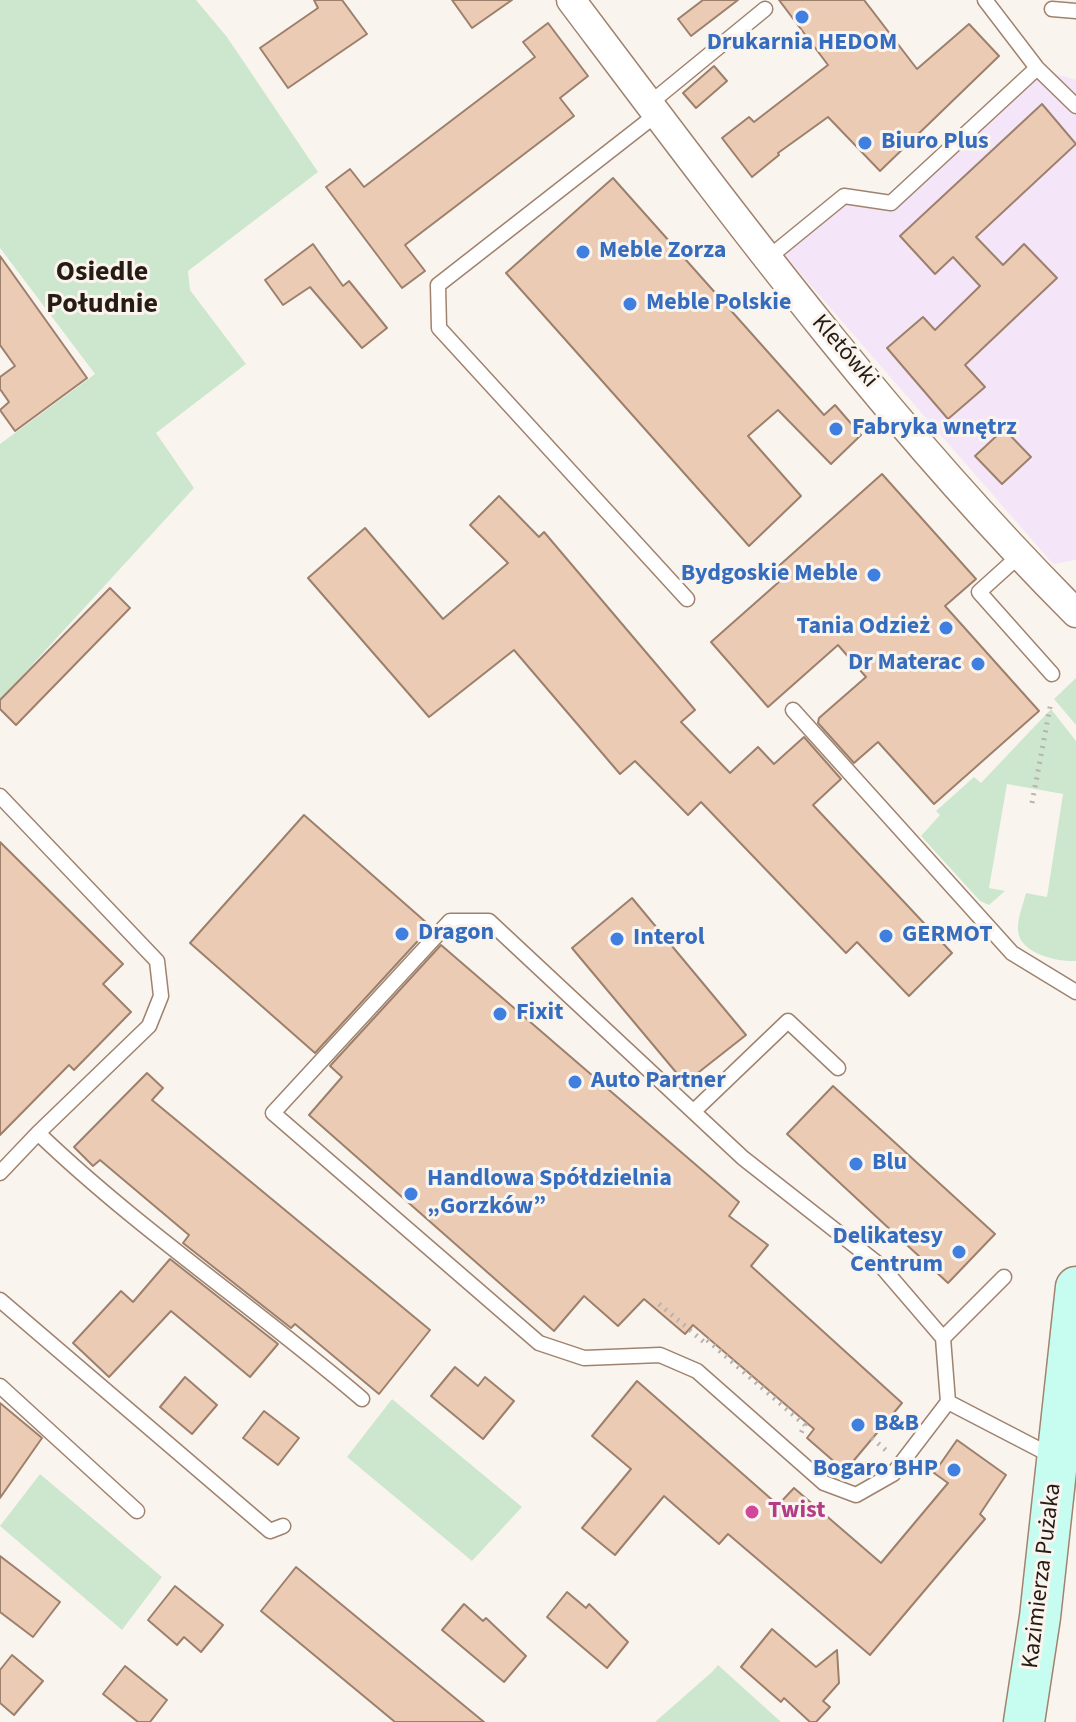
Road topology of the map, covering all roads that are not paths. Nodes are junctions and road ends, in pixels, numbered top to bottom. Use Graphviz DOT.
graph roads {
  1 [pos="571,0"];
  2 [pos="985,0"];
  3 [pos="765,9"];
  4 [pos="1052,9"];
  5 [pos="1076,11"];
  6 [pos="1037,68"];
  7 [pos="1076,106"];
  8 [pos="653,109"];
  9 [pos="768,258"];
  10 [pos="1020,555"];
  11 [pos="687,599"];
  12 [pos="1076,613"];
  13 [pos="1052,674"];
  14 [pos="793,710"];
  15 [pos="0,796"];
  16 [pos="1076,992"];
  17 [pos="838,1068"];
  18 [pos="694,1111"];
  19 [pos="38,1133"];
  20 [pos="0,1173"];
  21 [pos="1004,1277"];
  22 [pos="1076,1287"];
  23 [pos="0,1300"];
  24 [pos="943,1338"];
  25 [pos="0,1386"];
  26 [pos="362,1399"];
  27 [pos="948,1402"];
  28 [pos="1056,1458"];
  29 [pos="137,1511"];
  30 [pos="283,1526"];
  31 [pos="1024,1722"];
  1 -- 8 [label="street, Kletówki"];
  2 -- 6 [label="lane"];
  3 -- 8 [label="lane"];
  4 -- 5 [label="lane"];
  6 -- 7 [label="lane"];
  6 -- 9 [label="lane"];
  8 -- 9 [label="street, Kletówki"];
  8 -- 11 [label="lane"];
  9 -- 10 [label="street, Kletówki"];
  10 -- 12 [label="street, Kletówki"];
  10 -- 13 [label="lane"];
  14 -- 16 [label="lane"];
  15 -- 19 [label="lane"];
  17 -- 18 [label="lane"];
  18 -- 24 [label="lane"];
  18 -- 27 [label="lane"];
  19 -- 20 [label="lane"];
  19 -- 26 [label="lane"];
  21 -- 24 [label="lane"];
  22 -- 28 [label="street, Kazimierza Pużaka"];
  23 -- 30 [label="lane"];
  24 -- 27 [label="lane"];
  25 -- 29 [label="lane"];
  27 -- 28 [label="lane"];
  28 -- 31 [label="street, Kazimierza Pużaka"];
}
